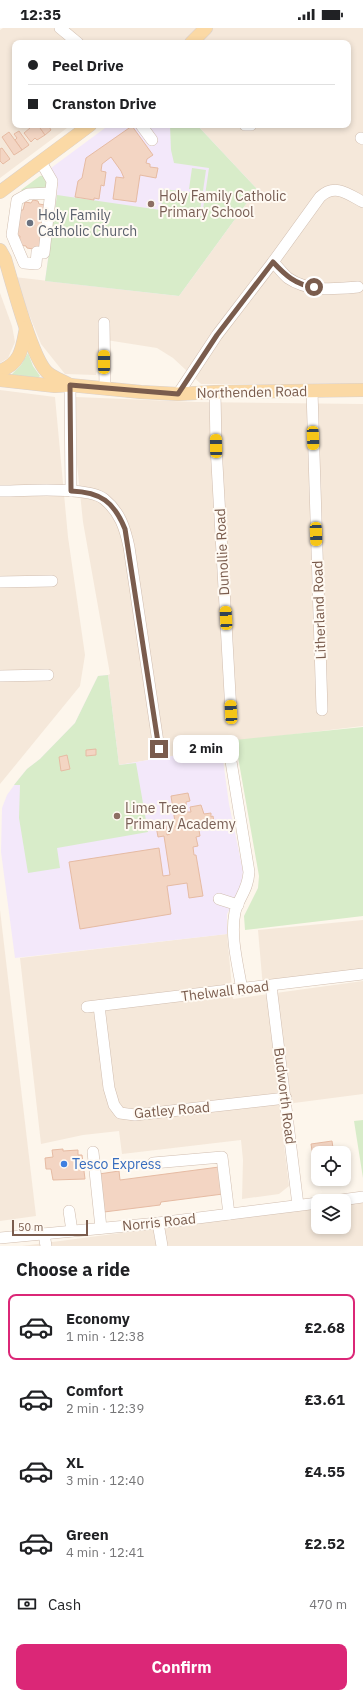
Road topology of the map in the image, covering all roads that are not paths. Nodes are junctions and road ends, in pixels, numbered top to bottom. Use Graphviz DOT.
graph roads {
  1 [pos="60,28"];
  2 [pos="206,28"];
  3 [pos="74,40"];
  4 [pos="194,40"];
  5 [pos="86,128"];
  6 [pos="143,128"];
  7 [pos="152,140"];
  8 [pos="41,162"];
  9 [pos="0,192"];
  10 [pos="50,193"];
  11 [pos="363,202"];
  12 [pos="0,250"];
  13 [pos="273,262"];
  14 [pos="358,287"];
  15 [pos="104,323"];
  16 [pos="27,327"];
  17 [pos="0,371"];
  18 [pos="0,380"];
  19 [pos="70,385"];
  20 [pos="104,388"];
  21 [pos="363,390"];
  22 [pos="312,391"];
  23 [pos="215,392"];
  24 [pos="178,394"];
  25 [pos="0,491"];
  26 [pos="71,491"];
  27 [pos="52,581"];
  28 [pos="0,582"];
  29 [pos="48,674"];
  30 [pos="0,676"];
  31 [pos="322,710"];
  32 [pos="231,712"];
  33 [pos="159,749"];
  34 [pos="229,750"];
  35 [pos="219,899"];
  36 [pos="238,905"];
  37 [pos="363,974"];
  38 [pos="272,986"];
  39 [pos="242,990"];
  40 [pos="99,1006"];
  41 [pos="87,1007"];
  42 [pos="286,1098"];
  43 [pos="93,1152"];
  44 [pos="153,1163"];
  45 [pos="363,1197"];
  46 [pos="351,1199"];
  47 [pos="311,1204"];
  48 [pos="298,1206"];
  49 [pos="69,1211"];
  50 [pos="229,1214"];
  51 [pos="158,1223"];
  52 [pos="101,1228"];
  53 [pos="72,1231"];
  54 [pos="44,1234"];
  55 [pos="0,1238"];
  56 [pos="46,1246"];
  57 [pos="162,1246"];
  1 -- 3 [label="street"];
  2 -- 4 [label="main road"];
  5 -- 8 [label="main road"];
  6 -- 7 [label="street"];
  8 -- 9 [label="main road"];
  8 -- 10 [label="street"];
  10 -- 10 [label="street"];
  11 -- 13 [label="street"];
  12 -- 16 [label="main road, Northenden Road"];
  13 -- 14 [label="street"];
  13 -- 24 [label="street"];
  15 -- 20 [label="street"];
  16 -- 17 [label="main road"];
  16 -- 19 [label="main road, Northenden Road"];
  18 -- 19 [label="main road, Northenden Road"];
  19 -- 20 [label="main road, Northenden Road"];
  19 -- 26 [label="street"];
  20 -- 24 [label="main road, Northenden Road"];
  21 -- 22 [label="main road, Northenden Road"];
  22 -- 23 [label="main road, Northenden Road"];
  22 -- 31 [label="street, Litherland Road"];
  23 -- 24 [label="main road, Northenden Road"];
  23 -- 32 [label="street, Dunollie Road"];
  25 -- 26 [label="street"];
  26 -- 33 [label="street"];
  27 -- 28 [label="street"];
  29 -- 30 [label="street"];
  34 -- 36 [label="street"];
  35 -- 36 [label="street"];
  36 -- 39 [label="street"];
  37 -- 38 [label="street, Thelwall Road"];
  38 -- 39 [label="street, Thelwall Road"];
  38 -- 42 [label="street, Budworth Road"];
  39 -- 40 [label="street, Thelwall Road"];
  40 -- 41 [label="street, Thelwall Road"];
  40 -- 42 [label="street, Gatley Road"];
  42 -- 48 [label="street, Budworth Road"];
  43 -- 52 [label="street"];
  44 -- 50 [label="street"];
  45 -- 46 [label="street"];
  47 -- 48 [label="street, Norris Road"];
  48 -- 50 [label="street, Norris Road"];
  49 -- 53 [label="street"];
  50 -- 51 [label="street, Norris Road"];
  51 -- 52 [label="street, Norris Road"];
  51 -- 57 [label="street"];
  52 -- 53 [label="street, Norris Road"];
  53 -- 54 [label="street, Norris Road"];
  54 -- 55 [label="street, Norris Road"];
  54 -- 56 [label="street"];
}
